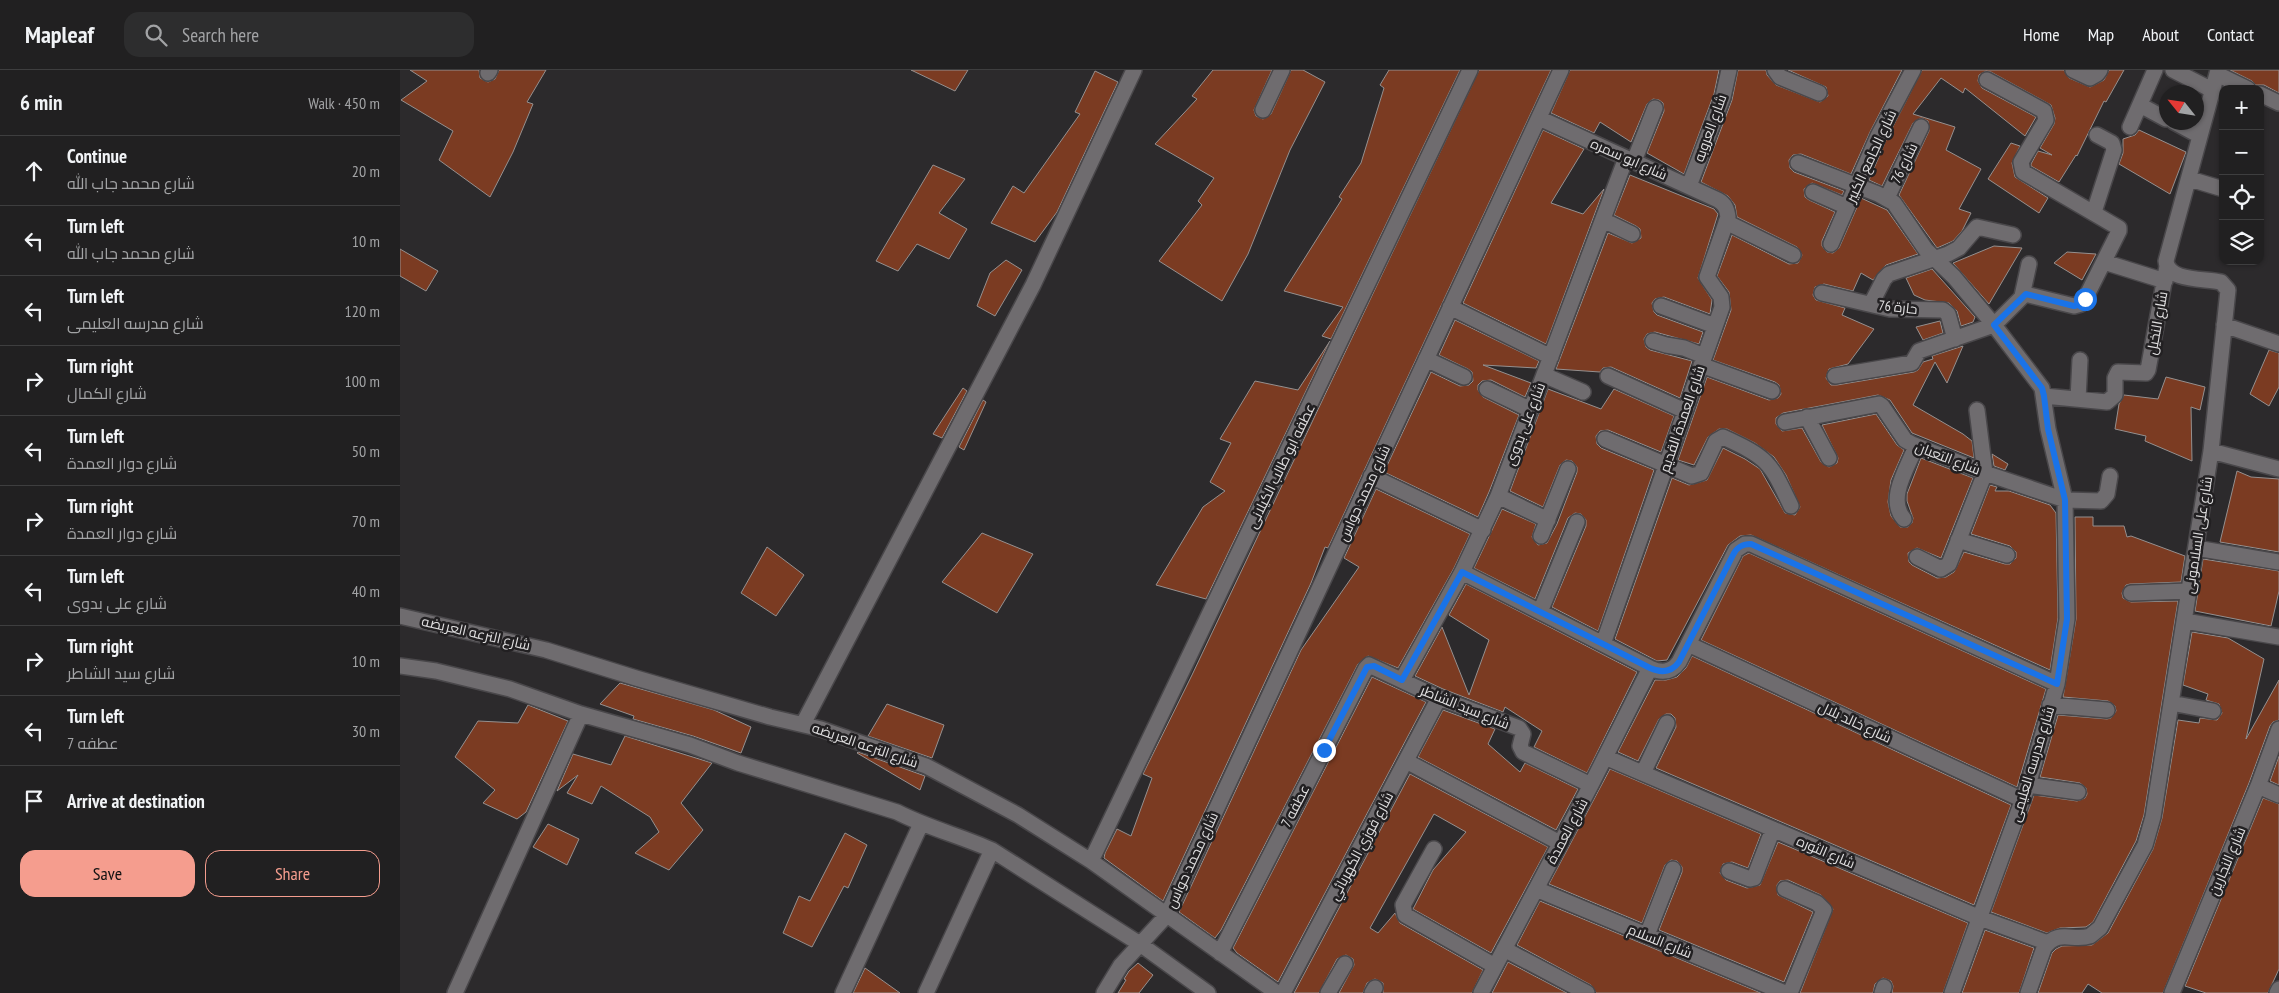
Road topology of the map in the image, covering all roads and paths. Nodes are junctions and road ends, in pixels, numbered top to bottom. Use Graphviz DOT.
graph roads {
  1 [pos="1134,70"];
  2 [pos="1282,70"];
  3 [pos="1470,70"];
  4 [pos="1561,70"];
  5 [pos="1730,70"];
  6 [pos="1775,70"];
  7 [pos="1913,70"];
  8 [pos="2073,70"];
  9 [pos="2100,70"];
  10 [pos="2156,70"];
  11 [pos="2173,70"];
  12 [pos="2217,72"];
  13 [pos="1987,80"];
  14 [pos="2241,85"];
  15 [pos="2212,90"];
  16 [pos="1819,93"];
  17 [pos="2264,96"];
  18 [pos="2279,103"];
  19 [pos="2140,106"];
  20 [pos="1655,108"];
  21 [pos="1263,110"];
  22 [pos="2159,116"];
  23 [pos="1538,118"];
  24 [pos="1921,127"];
  25 [pos="2130,127"];
  26 [pos="2189,130"];
  27 [pos="2097,136"];
  28 [pos="2200,136"];
  29 [pos="1630,160"];
  30 [pos="1798,162"];
  31 [pos="2190,179"];
  32 [pos="1689,186"];
  33 [pos="1857,186"];
  34 [pos="2219,188"];
  35 [pos="1813,192"];
  36 [pos="1887,198"];
  37 [pos="1847,207"];
  38 [pos="2094,212"];
  39 [pos="1603,220"];
  40 [pos="1726,222"];
  41 [pos="1632,234"];
  42 [pos="2013,235"];
  43 [pos="1831,244"];
  44 [pos="1793,255"];
  45 [pos="1936,259"];
  46 [pos="2104,262"];
  47 [pos="2029,264"];
  48 [pos="2166,274"];
  49 [pos="1822,293"];
  50 [pos="2022,296"];
  51 [pos="1871,304"];
  52 [pos="1661,306"];
  53 [pos="1450,307"];
  54 [pos="1994,325"];
  55 [pos="2224,325"];
  56 [pos="1715,326"];
  57 [pos="1956,338"];
  58 [pos="1653,341"];
  59 [pos="2279,344"];
  60 [pos="1551,357"];
  61 [pos="1426,359"];
  62 [pos="2080,360"];
  63 [pos="1702,361"];
  64 [pos="1544,375"];
  65 [pos="1608,376"];
  66 [pos="1834,376"];
  67 [pos="1464,377"];
  68 [pos="1487,389"];
  69 [pos="1772,391"];
  70 [pos="1583,392"];
  71 [pos="2044,396"];
  72 [pos="2078,399"];
  73 [pos="1531,410"];
  74 [pos="1977,410"];
  75 [pos="1685,411"];
  76 [pos="1807,417"];
  77 [pos="1785,422"];
  78 [pos="1605,439"];
  79 [pos="1916,446"];
  80 [pos="2211,451"];
  81 [pos="1829,458"];
  82 [pos="1666,465"];
  83 [pos="2279,468"];
  84 [pos="1568,469"];
  85 [pos="1985,473"];
  86 [pos="1371,476"];
  87 [pos="2110,476"];
  88 [pos="1498,496"];
  89 [pos="2065,500"];
  90 [pos="1791,506"];
  91 [pos="1904,519"];
  92 [pos="1548,520"];
  93 [pos="1578,522"];
  94 [pos="1483,530"];
  95 [pos="1541,536"];
  96 [pos="1958,540"];
  97 [pos="2196,548"];
  98 [pos="2007,555"];
  99 [pos="1917,556"];
  100 [pos="2279,562"];
  101 [pos="1462,572"];
  102 [pos="2189,591"];
  103 [pos="2131,594"];
  104 [pos="1540,612"];
  105 [pos="400,616"];
  106 [pos="2184,621"];
  107 [pos="2279,637"];
  108 [pos="1603,644"];
  109 [pos="1688,644"];
  110 [pos="400,666"];
  111 [pos="1374,666"];
  112 [pos="1650,668"];
  113 [pos="1402,680"];
  114 [pos="2057,684"];
  115 [pos="1439,698"];
  116 [pos="2171,702"];
  117 [pos="2050,705"];
  118 [pos="2107,710"];
  119 [pos="2213,711"];
  120 [pos="581,714"];
  121 [pos="1667,723"];
  122 [pos="803,724"];
  123 [pos="2279,729"];
  124 [pos="1605,757"];
  125 [pos="1406,760"];
  126 [pos="1642,773"];
  127 [pos="1591,785"];
  128 [pos="2028,785"];
  129 [pos="2258,786"];
  130 [pos="2078,792"];
  131 [pos="2279,795"];
  132 [pos="2023,800"];
  133 [pos="921,824"];
  134 [pos="1773,829"];
  135 [pos="1560,843"];
  136 [pos="1434,849"];
  137 [pos="992,850"];
  138 [pos="1091,861"];
  139 [pos="1673,869"];
  140 [pos="1729,871"];
  141 [pos="1536,889"];
  142 [pos="1785,889"];
  143 [pos="1166,915"];
  144 [pos="1980,918"];
  145 [pos="1647,935"];
  146 [pos="2048,943"];
  147 [pos="1140,944"];
  148 [pos="1504,949"];
  149 [pos="1220,953"];
  150 [pos="1345,964"];
  151 [pos="1495,966"];
  152 [pos="2279,989"];
  153 [pos="455,993"];
  154 [pos="843,993"];
  155 [pos="926,993"];
  156 [pos="1104,993"];
  157 [pos="1208,993"];
  158 [pos="1277,993"];
  159 [pos="1283,993"];
  160 [pos="1328,993"];
  161 [pos="1481,993"];
  162 [pos="1587,993"];
  163 [pos="1785,993"];
  164 [pos="1790,993"];
  165 [pos="1952,993"];
  166 [pos="2028,993"];
  167 [pos="2172,993"];
  168 [pos="2277,993"];
  1 -- 122 [label="street"];
  2 -- 21 [label="street"];
  3 -- 138 [label="street, عطفه ابو طالب الكيلانى"];
  4 -- 23 [label="street, شارع محمد حواس"];
  5 -- 32 [label="street, شارع العروبه"];
  6 -- 16 [label="street"];
  7 -- 33 [label="street, شارع الجامع الكبير"];
  8 -- 9 [label="street"];
  10 -- 19 [label="street"];
  11 -- 15 [label="street"];
  12 -- 14 [label="street"];
  12 -- 15 [label="street"];
  13 -- 38 [label="street"];
  15 -- 28 [label="street"];
  17 -- 18 [label="street"];
  19 -- 22 [label="street"];
  19 -- 25 [label="street"];
  20 -- 29 [label="street, شارع على بدوى"];
  23 -- 29 [label="street, شارع ابو سمره"];
  23 -- 53 [label="street, شارع محمد حواس"];
  24 -- 36 [label="street, شارع 76"];
  26 -- 28 [label="street"];
  27 -- 38 [label="street"];
  28 -- 31 [label="street"];
  29 -- 32 [label="street, شارع ابو سمره"];
  29 -- 39 [label="street, شارع على بدوى"];
  30 -- 33 [label="street, شارع مدرسه العليمى"];
  31 -- 34 [label="street"];
  31 -- 48 [label="street"];
  32 -- 40 [label="street, شارع ابو سمره"];
  33 -- 36 [label="street, شارع مدرسه العليمى"];
  33 -- 37 [label="street, شارع الجامع الكبير"];
  35 -- 37 [label="street"];
  36 -- 45 [label="street, شارع مدرسه العليمى"];
  37 -- 43 [label="street, شارع الجامع الكبير"];
  38 -- 46 [label="street"];
  39 -- 41 [label="street"];
  39 -- 60 [label="street, شارع على بدوى"];
  40 -- 44 [label="street"];
  40 -- 56 [label="street, شارع العمدة القديم"];
  42 -- 45 [label="street"];
  45 -- 51 [label="street"];
  45 -- 54 [label="street, شارع مدرسه العليمى"];
  46 -- 48 [label="street, شارع على السلامونى"];
  46 -- 50 [label="street"];
  47 -- 50 [label="street"];
  48 -- 55 [label="street, شارع على السلامونى"];
  48 -- 72 [label="street, شارع النخيل"];
  49 -- 51 [label="street, حارة 76"];
  50 -- 54 [label="street"];
  51 -- 57 [label="street, حارة 76"];
  52 -- 56 [label="street"];
  53 -- 60 [label="street"];
  53 -- 61 [label="street, شارع محمد حواس"];
  54 -- 57 [label="street"];
  54 -- 71 [label="street, شارع مدرسه العليمى"];
  55 -- 59 [label="street"];
  55 -- 80 [label="street, شارع على السلامونى"];
  56 -- 63 [label="street, شارع العمدة القديم"];
  57 -- 66 [label="street"];
  58 -- 63 [label="street"];
  60 -- 64 [label="street, شارع على بدوى"];
  61 -- 67 [label="street"];
  61 -- 86 [label="street, شارع محمد حواس"];
  62 -- 72 [label="street"];
  63 -- 69 [label="street"];
  63 -- 75 [label="street, شارع العمدة القديم"];
  64 -- 70 [label="street"];
  64 -- 73 [label="street, شارع على بدوى"];
  65 -- 75 [label="street"];
  68 -- 73 [label="street"];
  71 -- 72 [label="street, شارع النخيل"];
  71 -- 89 [label="street, شارع مدرسه العليمى"];
  73 -- 88 [label="street, شارع على بدوى"];
  74 -- 85 [label="street"];
  75 -- 82 [label="street, شارع العمدة القديم"];
  76 -- 77 [label="street, شارع التعبان"];
  76 -- 79 [label="street, شارع التعبان"];
  76 -- 81 [label="street"];
  78 -- 82 [label="street"];
  79 -- 85 [label="street, شارع التعبان"];
  79 -- 91 [label="street"];
  80 -- 83 [label="street"];
  80 -- 97 [label="street, شارع على السلامونى"];
  82 -- 90 [label="street"];
  82 -- 108 [label="street, شارع العمدة القديم"];
  84 -- 92 [label="street"];
  85 -- 89 [label="street, شارع التعبان"];
  85 -- 96 [label="street"];
  86 -- 94 [label="street"];
  86 -- 143 [label="street, شارع محمد حواس"];
  87 -- 89 [label="street, شارع التعبان"];
  88 -- 92 [label="street"];
  88 -- 94 [label="street, شارع على بدوى"];
  89 -- 114 [label="street, شارع مدرسه العليمى"];
  92 -- 95 [label="street"];
  93 -- 104 [label="street"];
  94 -- 101 [label="street, شارع على بدوى"];
  96 -- 98 [label="street"];
  96 -- 99 [label="street"];
  97 -- 100 [label="street"];
  97 -- 102 [label="street, شارع على السلامونى"];
  101 -- 104 [label="street"];
  101 -- 113 [label="street, شارع على بدوى"];
  102 -- 103 [label="street"];
  102 -- 106 [label="street, شارع على السلامونى"];
  104 -- 108 [label="street"];
  105 -- 122 [label="street, شارع الترعه العريضه"];
  106 -- 107 [label="street"];
  106 -- 116 [label="street, شارع على السلامونى"];
  108 -- 112 [label="street"];
  109 -- 112 [label="street"];
  109 -- 114 [label="street"];
  109 -- 132 [label="street, شارع خالد بلال"];
  110 -- 120 [label="street"];
  111 -- 113 [label="street, شارع سيد الشاطر"];
  111 -- 149 [label="street, عطفه 7"];
  112 -- 124 [label="street, شارع العمدة"];
  113 -- 115 [label="street, شارع سيد الشاطر"];
  114 -- 117 [label="street, شارع مدرسه العليمى"];
  115 -- 125 [label="street, شارع فوزي الكهربائي"];
  115 -- 127 [label="street, شارع سيد الشاطر"];
  116 -- 119 [label="street"];
  116 -- 146 [label="street, شارع على السلامونى"];
  117 -- 118 [label="street"];
  117 -- 128 [label="street, شارع مدرسه العليمى"];
  120 -- 133 [label="street"];
  120 -- 153 [label="street"];
  121 -- 126 [label="street"];
  122 -- 138 [label="street, شارع الترعه العريضه"];
  123 -- 129 [label="street, شارع النجارين"];
  124 -- 126 [label="street, شارع الثوره"];
  124 -- 127 [label="street, شارع العمدة"];
  125 -- 135 [label="street"];
  125 -- 159 [label="street, شارع فوزي الكهربائي"];
  126 -- 134 [label="street, شارع الثوره"];
  127 -- 135 [label="street, شارع العمدة"];
  128 -- 130 [label="street"];
  128 -- 132 [label="street, شارع مدرسه العليمى"];
  129 -- 131 [label="street"];
  129 -- 167 [label="street, شارع النجارين"];
  132 -- 144 [label="street, شارع مدرسه العليمى"];
  133 -- 137 [label="street"];
  133 -- 154 [label="street"];
  134 -- 140 [label="street"];
  134 -- 144 [label="street, شارع الثوره"];
  135 -- 141 [label="street, شارع العمدة"];
  136 -- 151 [label="street"];
  137 -- 147 [label="street"];
  137 -- 155 [label="street"];
  138 -- 143 [label="street, شارع الترعه العريضه"];
  139 -- 145 [label="street"];
  141 -- 145 [label="street, شارع السلام"];
  141 -- 148 [label="street, شارع العمدة"];
  142 -- 164 [label="street"];
  143 -- 147 [label="street, شارع محمد حواس"];
  143 -- 149 [label="street, شارع الترعه العريضه"];
  144 -- 146 [label="street, شارع الثوره"];
  144 -- 165 [label="street, شارع مدرسه العليمى"];
  145 -- 163 [label="street, شارع السلام"];
  146 -- 166 [label="street"];
  147 -- 156 [label="street, شارع محمد حواس"];
  147 -- 157 [label="street"];
  148 -- 151 [label="street, شارع العمدة"];
  148 -- 162 [label="street"];
  149 -- 158 [label="street, شارع الترعه العريضه"];
  150 -- 160 [label="street"];
  151 -- 161 [label="street, شارع العمدة"];
  152 -- 168 [label="street"];
}
